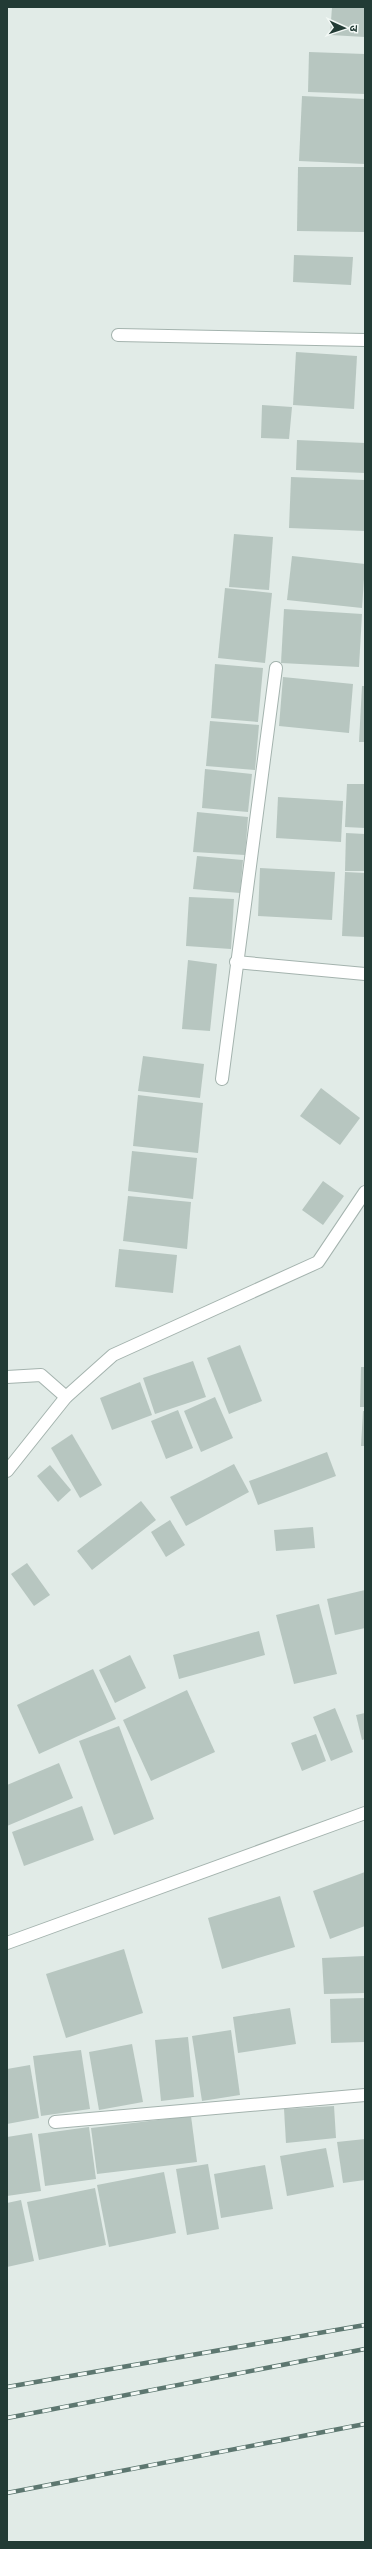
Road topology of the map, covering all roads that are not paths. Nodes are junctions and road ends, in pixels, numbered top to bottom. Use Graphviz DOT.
graph roads {
  1 [pos="118,335"];
  2 [pos="365,340"];
  3 [pos="276,668"];
  4 [pos="236,962"];
  5 [pos="365,974"];
  6 [pos="222,1079"];
  7 [pos="365,1192"];
  8 [pos="7,1377"];
  9 [pos="66,1397"];
  10 [pos="7,1471"];
  11 [pos="365,1814"];
  12 [pos="7,1943"];
  13 [pos="365,2095"];
  14 [pos="55,2122"];
  1 -- 2 [label="street"];
  3 -- 4 [label="street"];
  4 -- 5 [label="street"];
  4 -- 6 [label="street"];
  7 -- 9 [label="street"];
  8 -- 9 [label="street"];
  9 -- 10 [label="street"];
  11 -- 12 [label="street"];
  13 -- 14 [label="street"];
}
